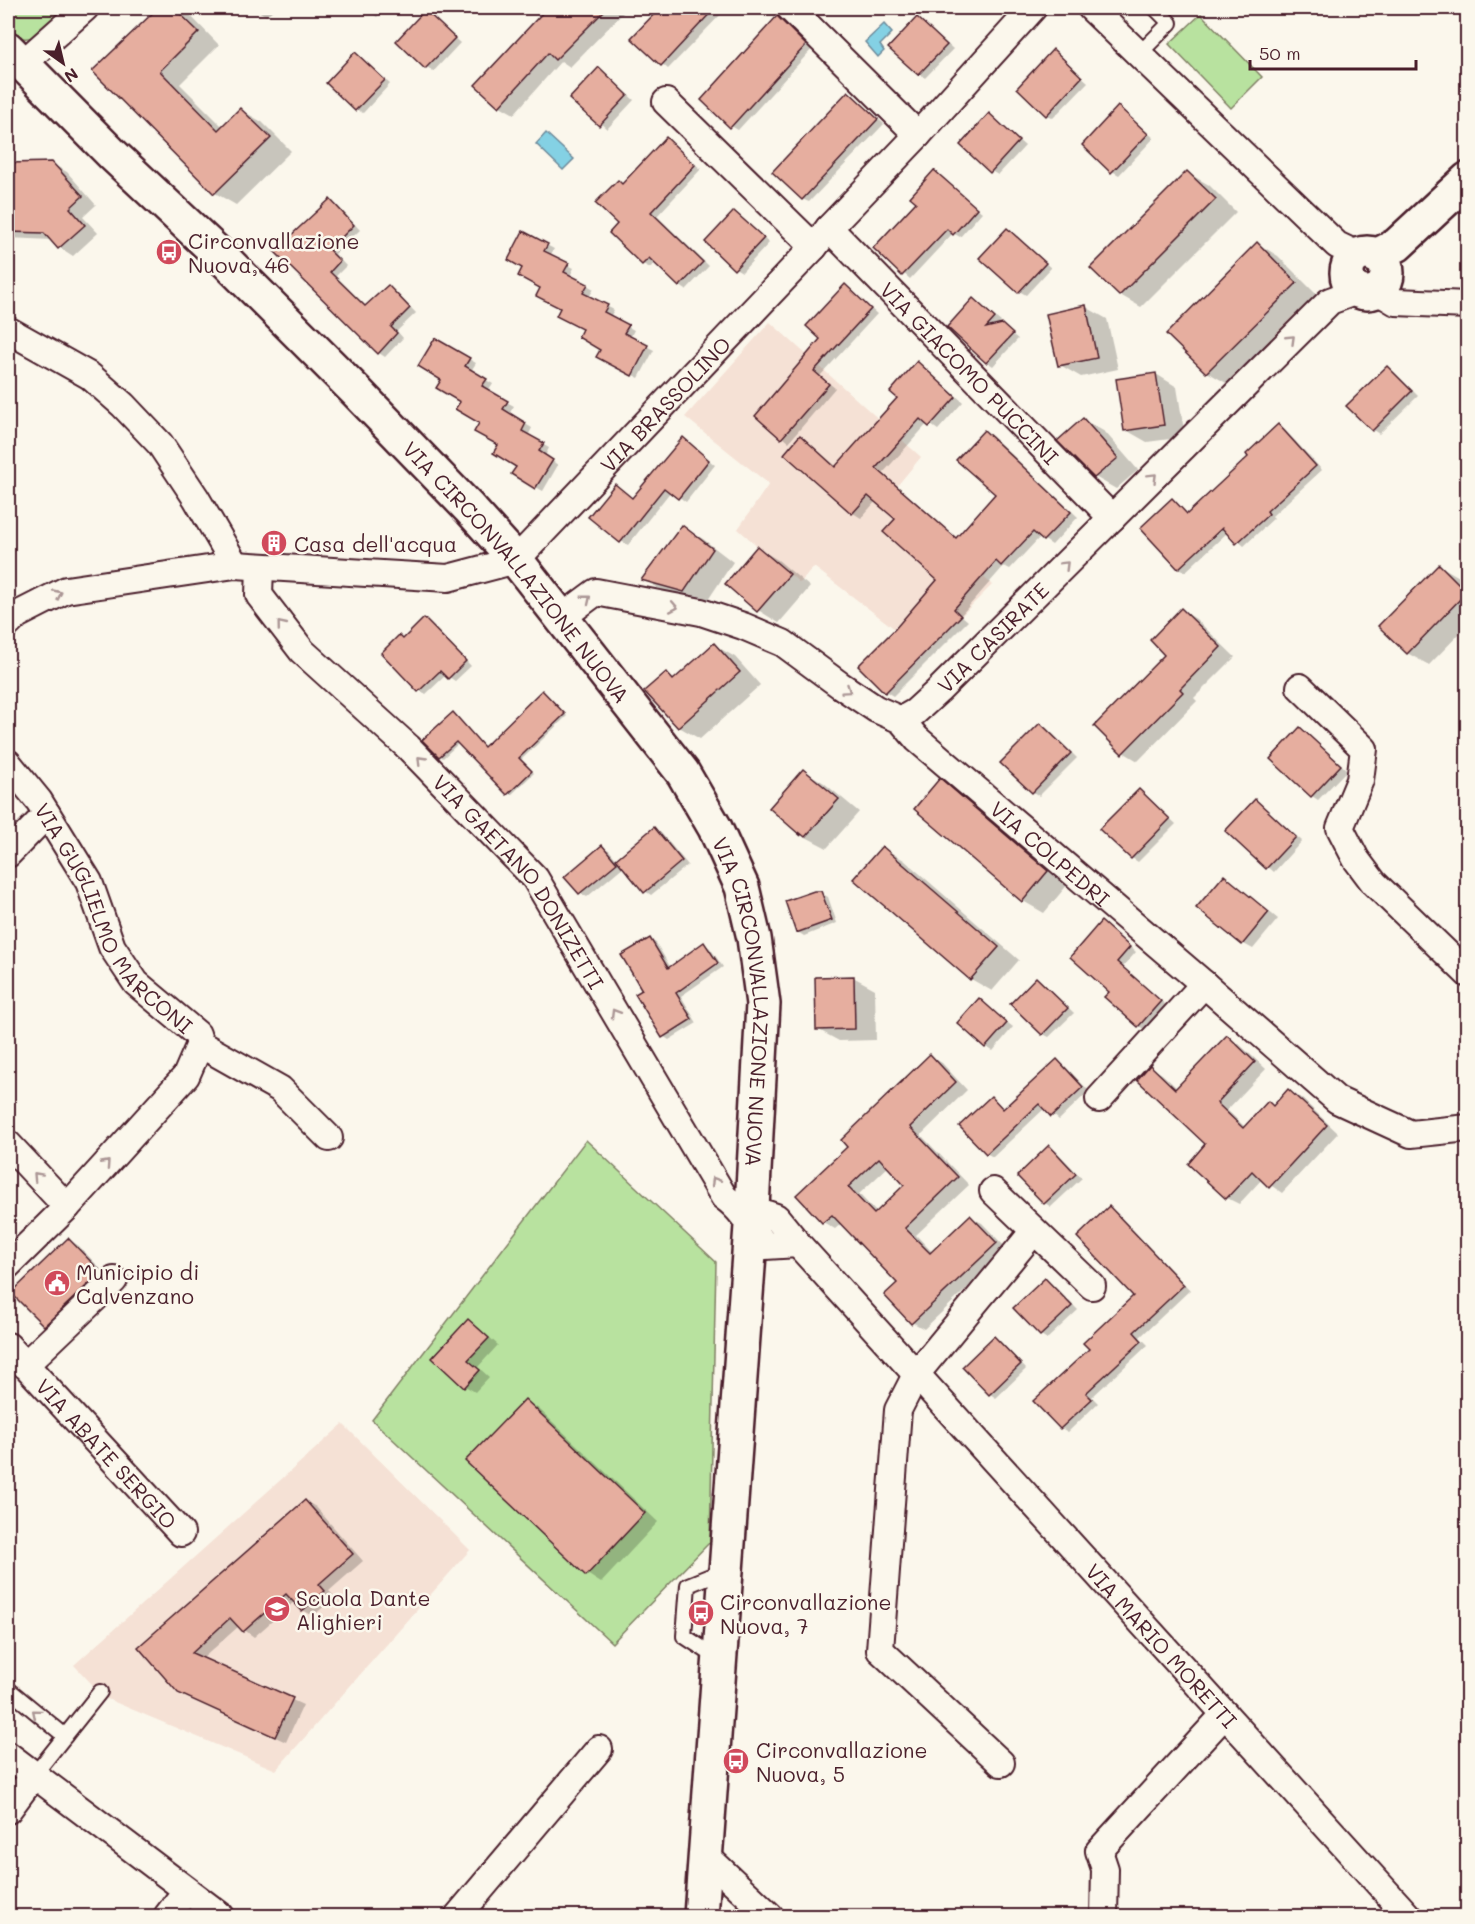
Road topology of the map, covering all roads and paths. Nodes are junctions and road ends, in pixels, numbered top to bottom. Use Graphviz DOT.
graph roads {
  1 [pos="85,8"];
  2 [pos="790,8"];
  3 [pos="1033,8"];
  4 [pos="1091,8"];
  5 [pos="1155,8"];
  6 [pos="1139,54"];
  7 [pos="12,63"];
  8 [pos="666,102"];
  9 [pos="918,135"];
  10 [pos="1467,179"];
  11 [pos="821,238"];
  12 [pos="1372,270"];
  13 [pos="1467,305"];
  14 [pos="8,330"];
  15 [pos="1112,518"];
  16 [pos="516,560"];
  17 [pos="235,565"];
  18 [pos="260,567"];
  19 [pos="561,618"];
  20 [pos="8,624"];
  21 [pos="1300,687"];
  22 [pos="901,720"];
  23 [pos="8,763"];
  24 [pos="47,814"];
  25 [pos="8,854"];
  26 [pos="1467,974"];
  27 [pos="1204,984"];
  28 [pos="200,1044"];
  29 [pos="1099,1099"];
  30 [pos="1467,1128"];
  31 [pos="329,1138"];
  32 [pos="8,1144"];
  33 [pos="993,1191"];
  34 [pos="67,1207"];
  35 [pos="751,1226"];
  36 [pos="1034,1231"];
  37 [pos="8,1265"];
  38 [pos="114,1280"];
  39 [pos="1092,1287"];
  40 [pos="8,1346"];
  41 [pos="25,1365"];
  42 [pos="917,1373"];
  43 [pos="181,1533"];
  44 [pos="8,1689"];
  45 [pos="100,1692"];
  46 [pos="1225,1714"];
  47 [pos="64,1736"];
  48 [pos="599,1749"];
  49 [pos="8,1755"];
  50 [pos="1001,1763"];
  51 [pos="34,1775"];
  52 [pos="8,1810"];
  53 [pos="705,1855"];
  54 [pos="186,1891"];
  55 [pos="167,1917"];
  56 [pos="221,1917"];
  57 [pos="458,1917"];
  58 [pos="701,1917"];
  59 [pos="770,1917"];
  60 [pos="1104,1917"];
  61 [pos="1408,1917"];
  1 -- 7 [label="street"];
  2 -- 9 [label="street"];
  3 -- 9 [label="street, VIA BRASSOLINO"];
  4 -- 6 [label="street"];
  5 -- 6 [label="lane"];
  6 -- 12 [label="street"];
  7 -- 16 [label="main road, VIA CIRCONVALLAZIONE NUOVA"];
  8 -- 11 [label="street"];
  9 -- 11 [label="street, VIA BRASSOLINO"];
  10 -- 12 [label="main road, VIA CASIRATE"];
  11 -- 15 [label="street, VIA GIACOMO PUCCINI"];
  11 -- 16 [label="street, VIA BRASSOLINO"];
  12 -- 13 [label="street"];
  15 -- 12 [label="street, VIA CASIRATE, one-way"];
  14 -- 17 [label="street"];
  22 -- 15 [label="street, VIA CASIRATE, one-way"];
  16 -- 18 [label="street"];
  16 -- 19 [label="main road, VIA CIRCONVALLAZIONE NUOVA"];
  17 -- 18 [label="street"];
  20 -- 17 [label="street, one-way"];
  35 -- 18 [label="street, VIA GAETANO DONIZETTI, one-way"];
  19 -- 22 [label="street, one-way"];
  19 -- 35 [label="main road, VIA CIRCONVALLAZIONE NUOVA"];
  21 -- 26 [label="street"];
  22 -- 27 [label="street, VIA COLPEDRI"];
  23 -- 24 [label="street, VIA GUGLIELMO MARCONI"];
  24 -- 25 [label="street"];
  24 -- 28 [label="street, VIA GUGLIELMO MARCONI"];
  27 -- 29 [label="street"];
  27 -- 30 [label="street, VIA COLPEDRI"];
  28 -- 31 [label="street"];
  34 -- 28 [label="street, one-way"];
  34 -- 32 [label="street, one-way"];
  33 -- 36 [label="street"];
  34 -- 37 [label="street"];
  35 -- 42 [label="street, VIA MARIO MORETTI"];
  35 -- 53 [label="main road, VIA CIRCONVALLAZIONE NUOVA"];
  36 -- 39 [label="street"];
  36 -- 42 [label="street"];
  38 -- 41 [label="street"];
  40 -- 41 [label="street, VIA ABATE SERGIO"];
  41 -- 43 [label="street, VIA ABATE SERGIO"];
  42 -- 46 [label="street, VIA MARIO MORETTI"];
  42 -- 50 [label="street"];
  47 -- 44 [label="lane, one-way"];
  45 -- 47 [label="lane"];
  46 -- 60 [label="street"];
  46 -- 61 [label="street, VIA MARIO MORETTI"];
  47 -- 51 [label="lane"];
  48 -- 57 [label="street"];
  49 -- 51 [label="street"];
  51 -- 52 [label="street"];
  51 -- 54 [label="street"];
  53 -- 58 [label="main road, VIA CIRCONVALLAZIONE NUOVA"];
  53 -- 59 [label="street"];
  54 -- 55 [label="street"];
  54 -- 56 [label="street"];
}
